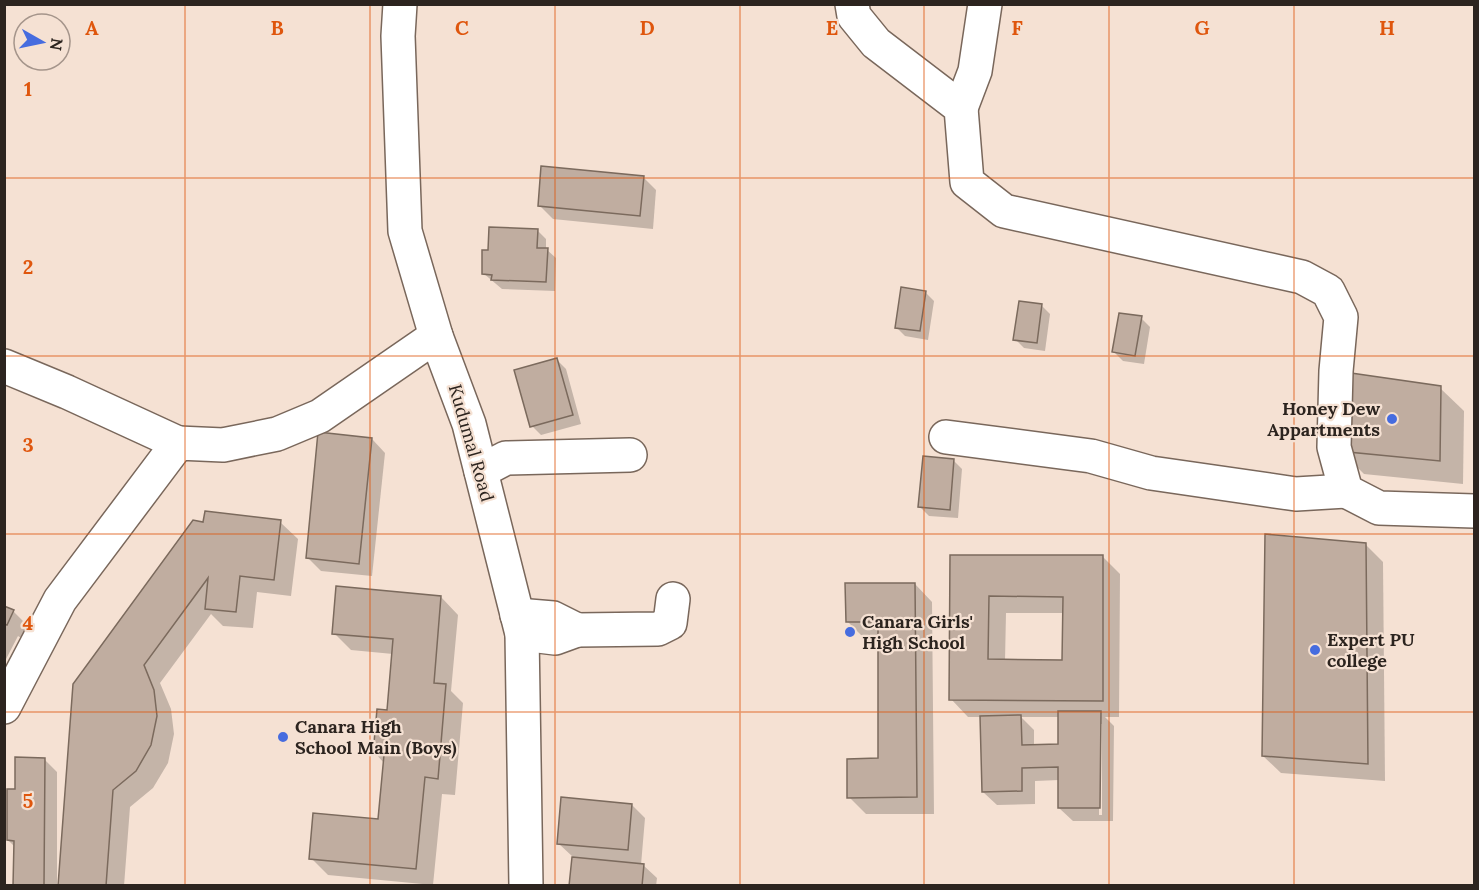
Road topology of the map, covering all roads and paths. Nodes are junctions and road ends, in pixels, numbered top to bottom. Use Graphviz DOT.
graph roads {
  1 [pos="400,4"];
  2 [pos="852,4"];
  3 [pos="985,4"];
  4 [pos="961,108"];
  5 [pos="436,336"];
  6 [pos="4,366"];
  7 [pos="946,437"];
  8 [pos="178,443"];
  9 [pos="630,455"];
  10 [pos="481,471"];
  11 [pos="1346,491"];
  12 [pos="1474,511"];
  13 [pos="673,599"];
  14 [pos="519,625"];
  15 [pos="4,707"];
  16 [pos="526,885"];
  1 -- 5 [label="street, Kudumal Road"];
  2 -- 4 [label="street"];
  3 -- 4 [label="street"];
  4 -- 11 [label="street"];
  5 -- 8 [label="street"];
  5 -- 10 [label="street, Kudumal Road"];
  6 -- 8 [label="street"];
  7 -- 11 [label="street"];
  8 -- 15 [label="street"];
  9 -- 10 [label="street"];
  10 -- 14 [label="street, Kudumal Road"];
  11 -- 12 [label="street"];
  13 -- 14 [label="street"];
  14 -- 16 [label="street, Kudumal Road"];
}
